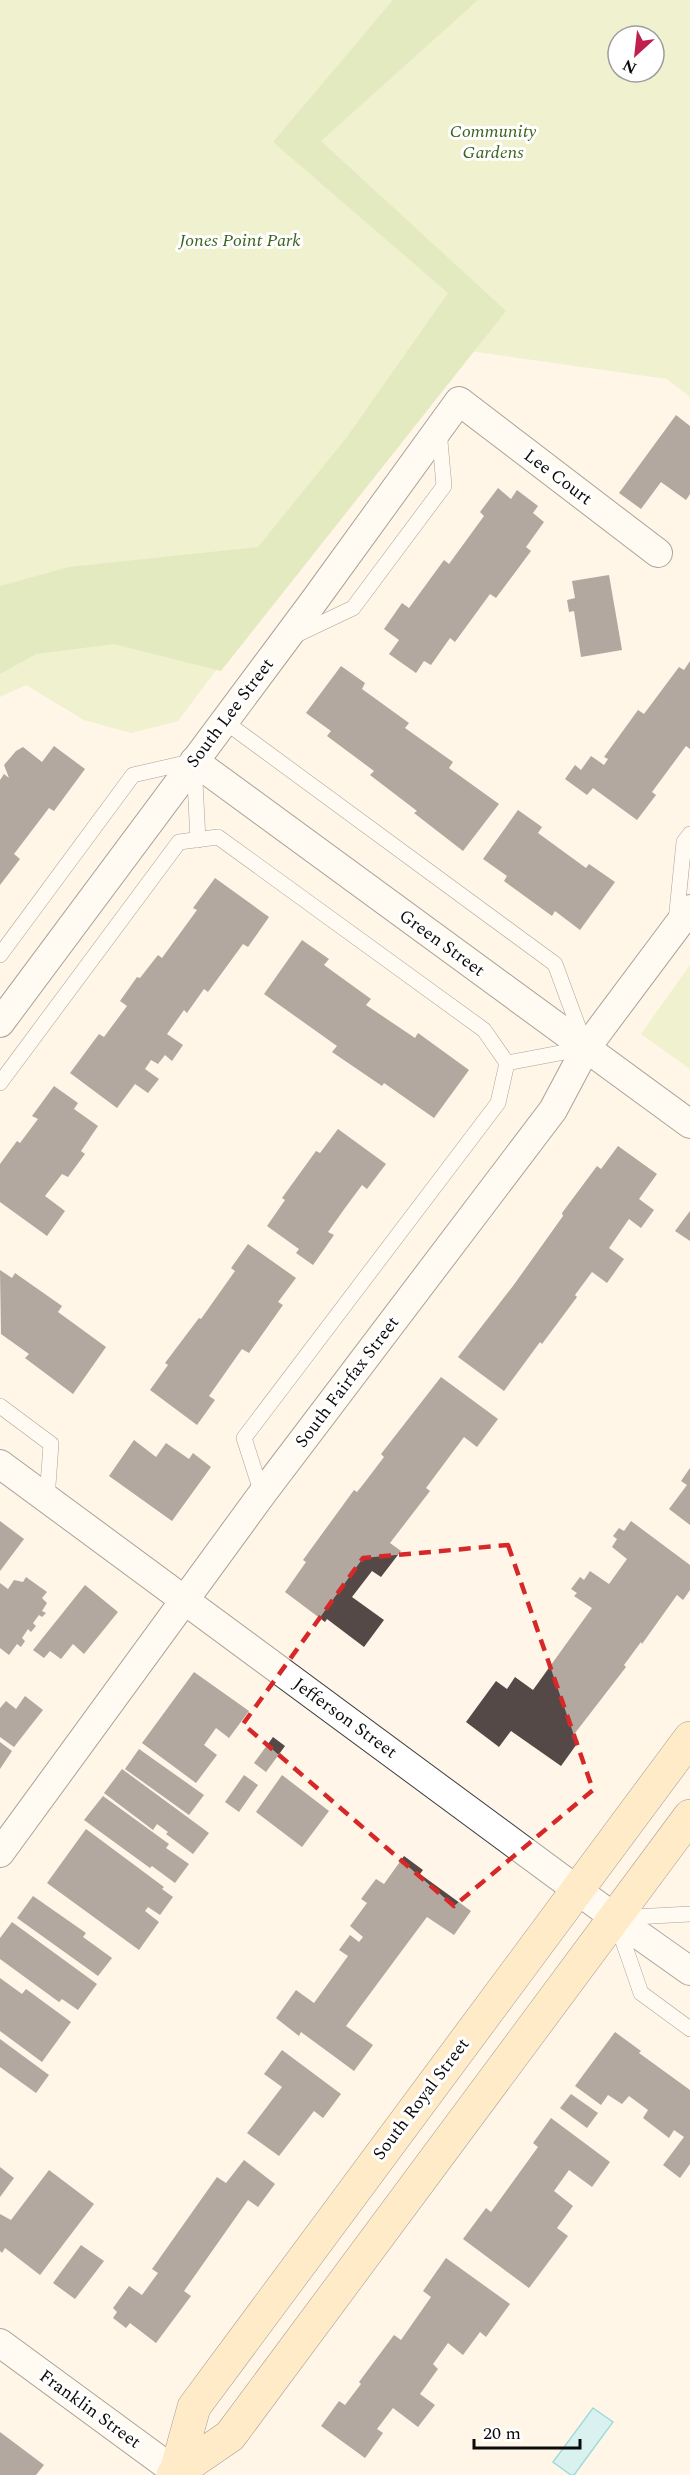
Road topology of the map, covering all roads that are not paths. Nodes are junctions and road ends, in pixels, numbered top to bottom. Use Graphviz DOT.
graph roads {
  1 [pos="459,401"];
  2 [pos="438,430"];
  3 [pos="658,553"];
  4 [pos="284,641"];
  5 [pos="224,721"];
  6 [pos="194,761"];
  7 [pos="690,834"];
  8 [pos="198,840"];
  9 [pos="683,919"];
  10 [pos="0,955"];
  11 [pos="0,1023"];
  12 [pos="586,1048"];
  13 [pos="507,1063"];
  14 [pos="0,1083"];
  15 [pos="690,1124"];
  16 [pos="0,1406"];
  17 [pos="0,1464"];
  18 [pos="262,1494"];
  19 [pos="47,1499"];
  20 [pos="185,1600"];
  21 [pos="690,1738"];
  22 [pos="690,1816"];
  23 [pos="0,1853"];
  24 [pos="578,1889"];
  25 [pos="690,1914"];
  26 [pos="615,1918"];
  27 [pos="690,1971"];
  28 [pos="690,2029"];
  29 [pos="0,2343"];
  30 [pos="176,2474"];
  1 -- 2 [label="street, South Lee Street"];
  1 -- 3 [label="street, Lee Court"];
  2 -- 4 [label="street, South Lee Street"];
  2 -- 4 [label="lane"];
  4 -- 5 [label="street, South Lee Street"];
  5 -- 6 [label="street, South Lee Street"];
  5 -- 12 [label="lane"];
  6 -- 8 [label="lane"];
  6 -- 10 [label="lane"];
  6 -- 11 [label="street, South Lee Street"];
  6 -- 12 [label="street, Green Street"];
  7 -- 9 [label="lane"];
  8 -- 13 [label="lane"];
  8 -- 14 [label="lane"];
  9 -- 12 [label="street, South Fairfax Street"];
  12 -- 13 [label="lane"];
  12 -- 15 [label="street, Green Street"];
  12 -- 18 [label="street, South Fairfax Street"];
  13 -- 18 [label="lane"];
  16 -- 19 [label="lane"];
  17 -- 19 [label="street, Jefferson Street"];
  18 -- 20 [label="street, South Fairfax Street"];
  19 -- 20 [label="street, Jefferson Street"];
  20 -- 23 [label="street, South Fairfax Street"];
  20 -- 24 [label="street, Jefferson Street"];
  21 -- 24 [label="street, South Royal Street"];
  22 -- 26 [label="street"];
  24 -- 26 [label="street, Jefferson Street"];
  24 -- 30 [label="street, South Royal Street"];
  25 -- 26 [label="lane"];
  26 -- 27 [label="street, Jefferson Street"];
  26 -- 28 [label="lane"];
  26 -- 30 [label="street"];
  29 -- 30 [label="street, Franklin Street"];
}
